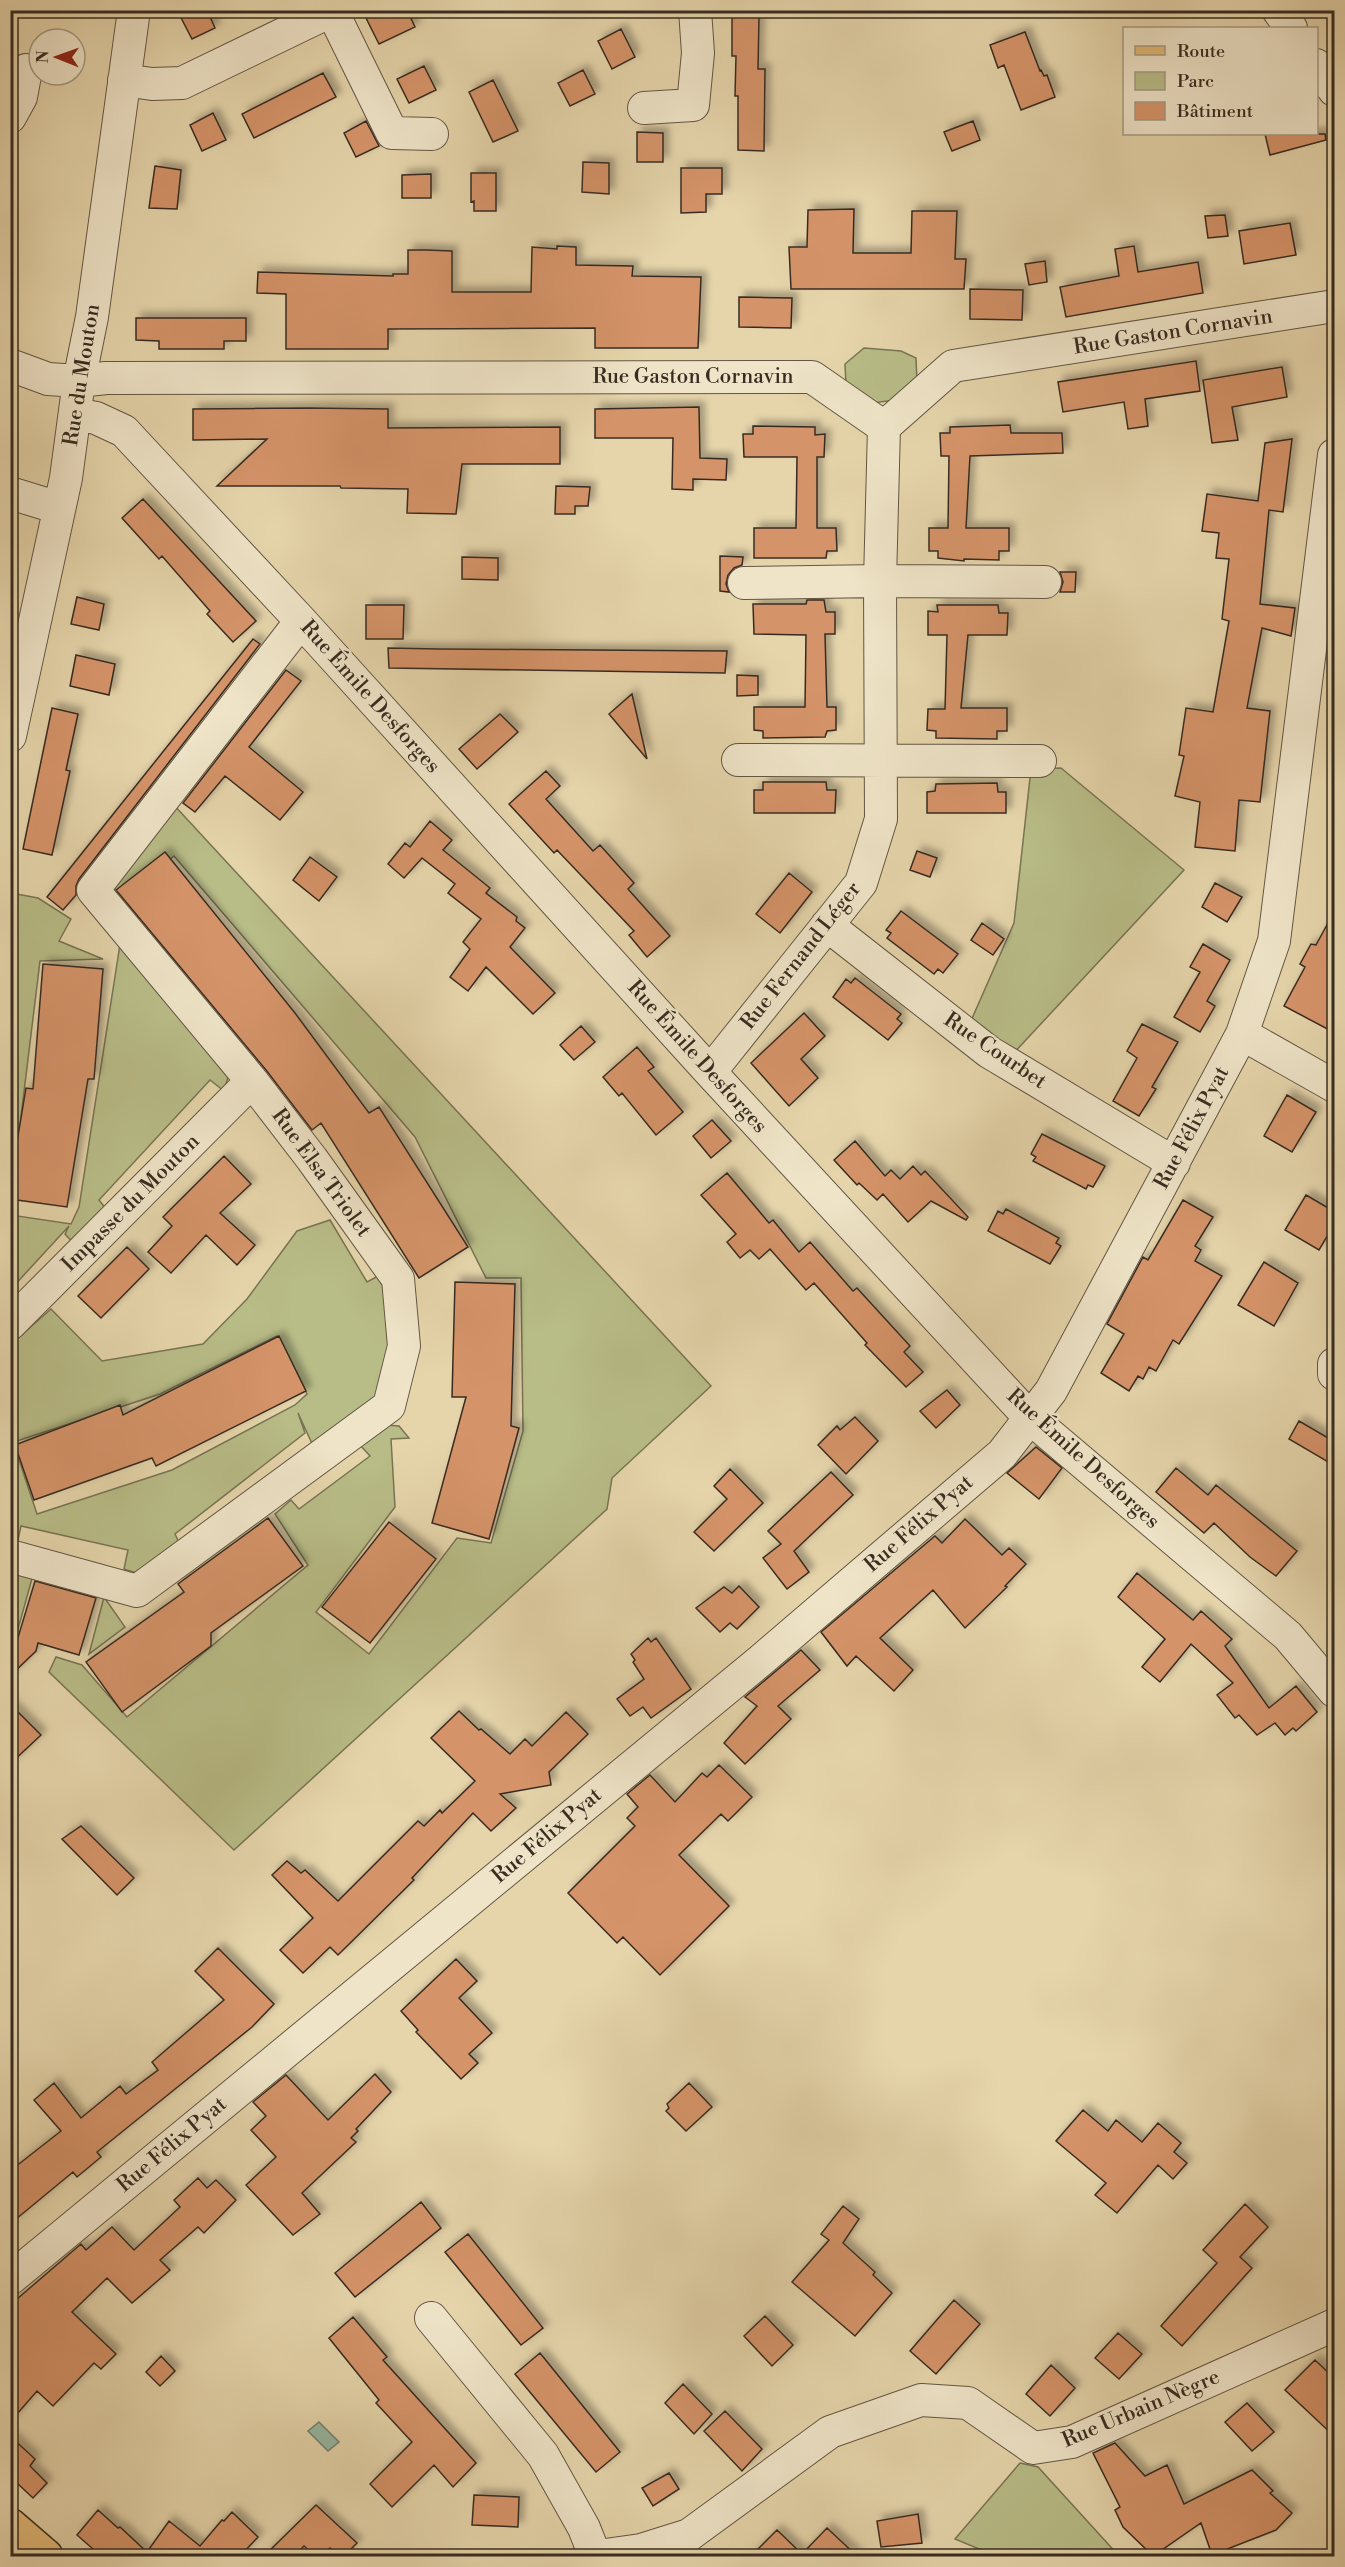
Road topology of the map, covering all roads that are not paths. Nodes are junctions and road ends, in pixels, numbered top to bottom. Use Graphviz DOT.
graph roads {
  1 [pos="134,10"];
  2 [pos="695,10"];
  3 [pos="1278,10"];
  4 [pos="332,11"];
  5 [pos="1289,27"];
  6 [pos="1318,66"];
  7 [pos="26,70"];
  8 [pos="124,80"];
  9 [pos="1335,90"];
  10 [pos="644,108"];
  11 [pos="10,117"];
  12 [pos="432,134"];
  13 [pos="1335,306"];
  14 [pos="10,365"];
  15 [pos="79,381"];
  16 [pos="75,414"];
  17 [pos="884,427"];
  18 [pos="1335,455"];
  19 [pos="10,492"];
  20 [pos="59,508"];
  21 [pos="880,580"];
  22 [pos="1045,582"];
  23 [pos="744,583"];
  24 [pos="301,621"];
  25 [pos="10,736"];
  26 [pos="738,760"];
  27 [pos="881,761"];
  28 [pos="1040,761"];
  29 [pos="827,925"];
  30 [pos="1242,1034"];
  31 [pos="710,1072"];
  32 [pos="252,1081"];
  33 [pos="1335,1086"];
  34 [pos="1174,1163"];
  35 [pos="10,1324"];
  36 [pos="1335,1364"];
  37 [pos="1335,1374"];
  38 [pos="1030,1418"];
  39 [pos="10,1556"];
  40 [pos="1335,1691"];
  41 [pos="10,2278"];
  42 [pos="431,2318"];
  43 [pos="1335,2325"];
  44 [pos="10,2525"];
  45 [pos="46,2556"];
  46 [pos="597,2556"];
  1 -- 8 [label="street, Rue du Mouton"];
  2 -- 10 [label="street"];
  3 -- 5 [label="street"];
  4 -- 8 [label="street"];
  4 -- 12 [label="street"];
  6 -- 9 [label="street"];
  7 -- 11 [label="street"];
  8 -- 15 [label="street, Rue du Mouton"];
  13 -- 17 [label="street, Rue Gaston Cornavin"];
  14 -- 15 [label="street, Rue Gaston Cornavin"];
  15 -- 16 [label="street, Rue du Mouton"];
  15 -- 17 [label="street, Rue Gaston Cornavin"];
  16 -- 20 [label="street, Rue du Mouton"];
  16 -- 24 [label="street, Rue Émile Desforges"];
  17 -- 21 [label="street, Rue Fernand Léger"];
  18 -- 30 [label="street, Rue Félix Pyat"];
  19 -- 20 [label="street"];
  20 -- 25 [label="street, Rue du Mouton"];
  21 -- 22 [label="street"];
  21 -- 23 [label="street"];
  21 -- 27 [label="street, Rue Fernand Léger"];
  24 -- 31 [label="street, Rue Émile Desforges"];
  24 -- 32 [label="street, Rue Elsa Triolet"];
  26 -- 27 [label="street"];
  27 -- 28 [label="street"];
  27 -- 29 [label="street, Rue Fernand Léger"];
  29 -- 31 [label="street, Rue Fernand Léger"];
  29 -- 34 [label="street, Rue Courbet"];
  30 -- 33 [label="street"];
  30 -- 34 [label="street, Rue Félix Pyat"];
  31 -- 38 [label="street, Rue Émile Desforges"];
  32 -- 35 [label="street, Impasse du Mouton"];
  32 -- 39 [label="street, Rue Elsa Triolet"];
  34 -- 38 [label="street, Rue Félix Pyat"];
  36 -- 37 [label="street"];
  38 -- 40 [label="street, Rue Émile Desforges"];
  38 -- 41 [label="street, Rue Félix Pyat"];
  42 -- 46 [label="street"];
  43 -- 46 [label="street, Rue Urbain Nègre"];
  44 -- 45 [label="main road"];
}
